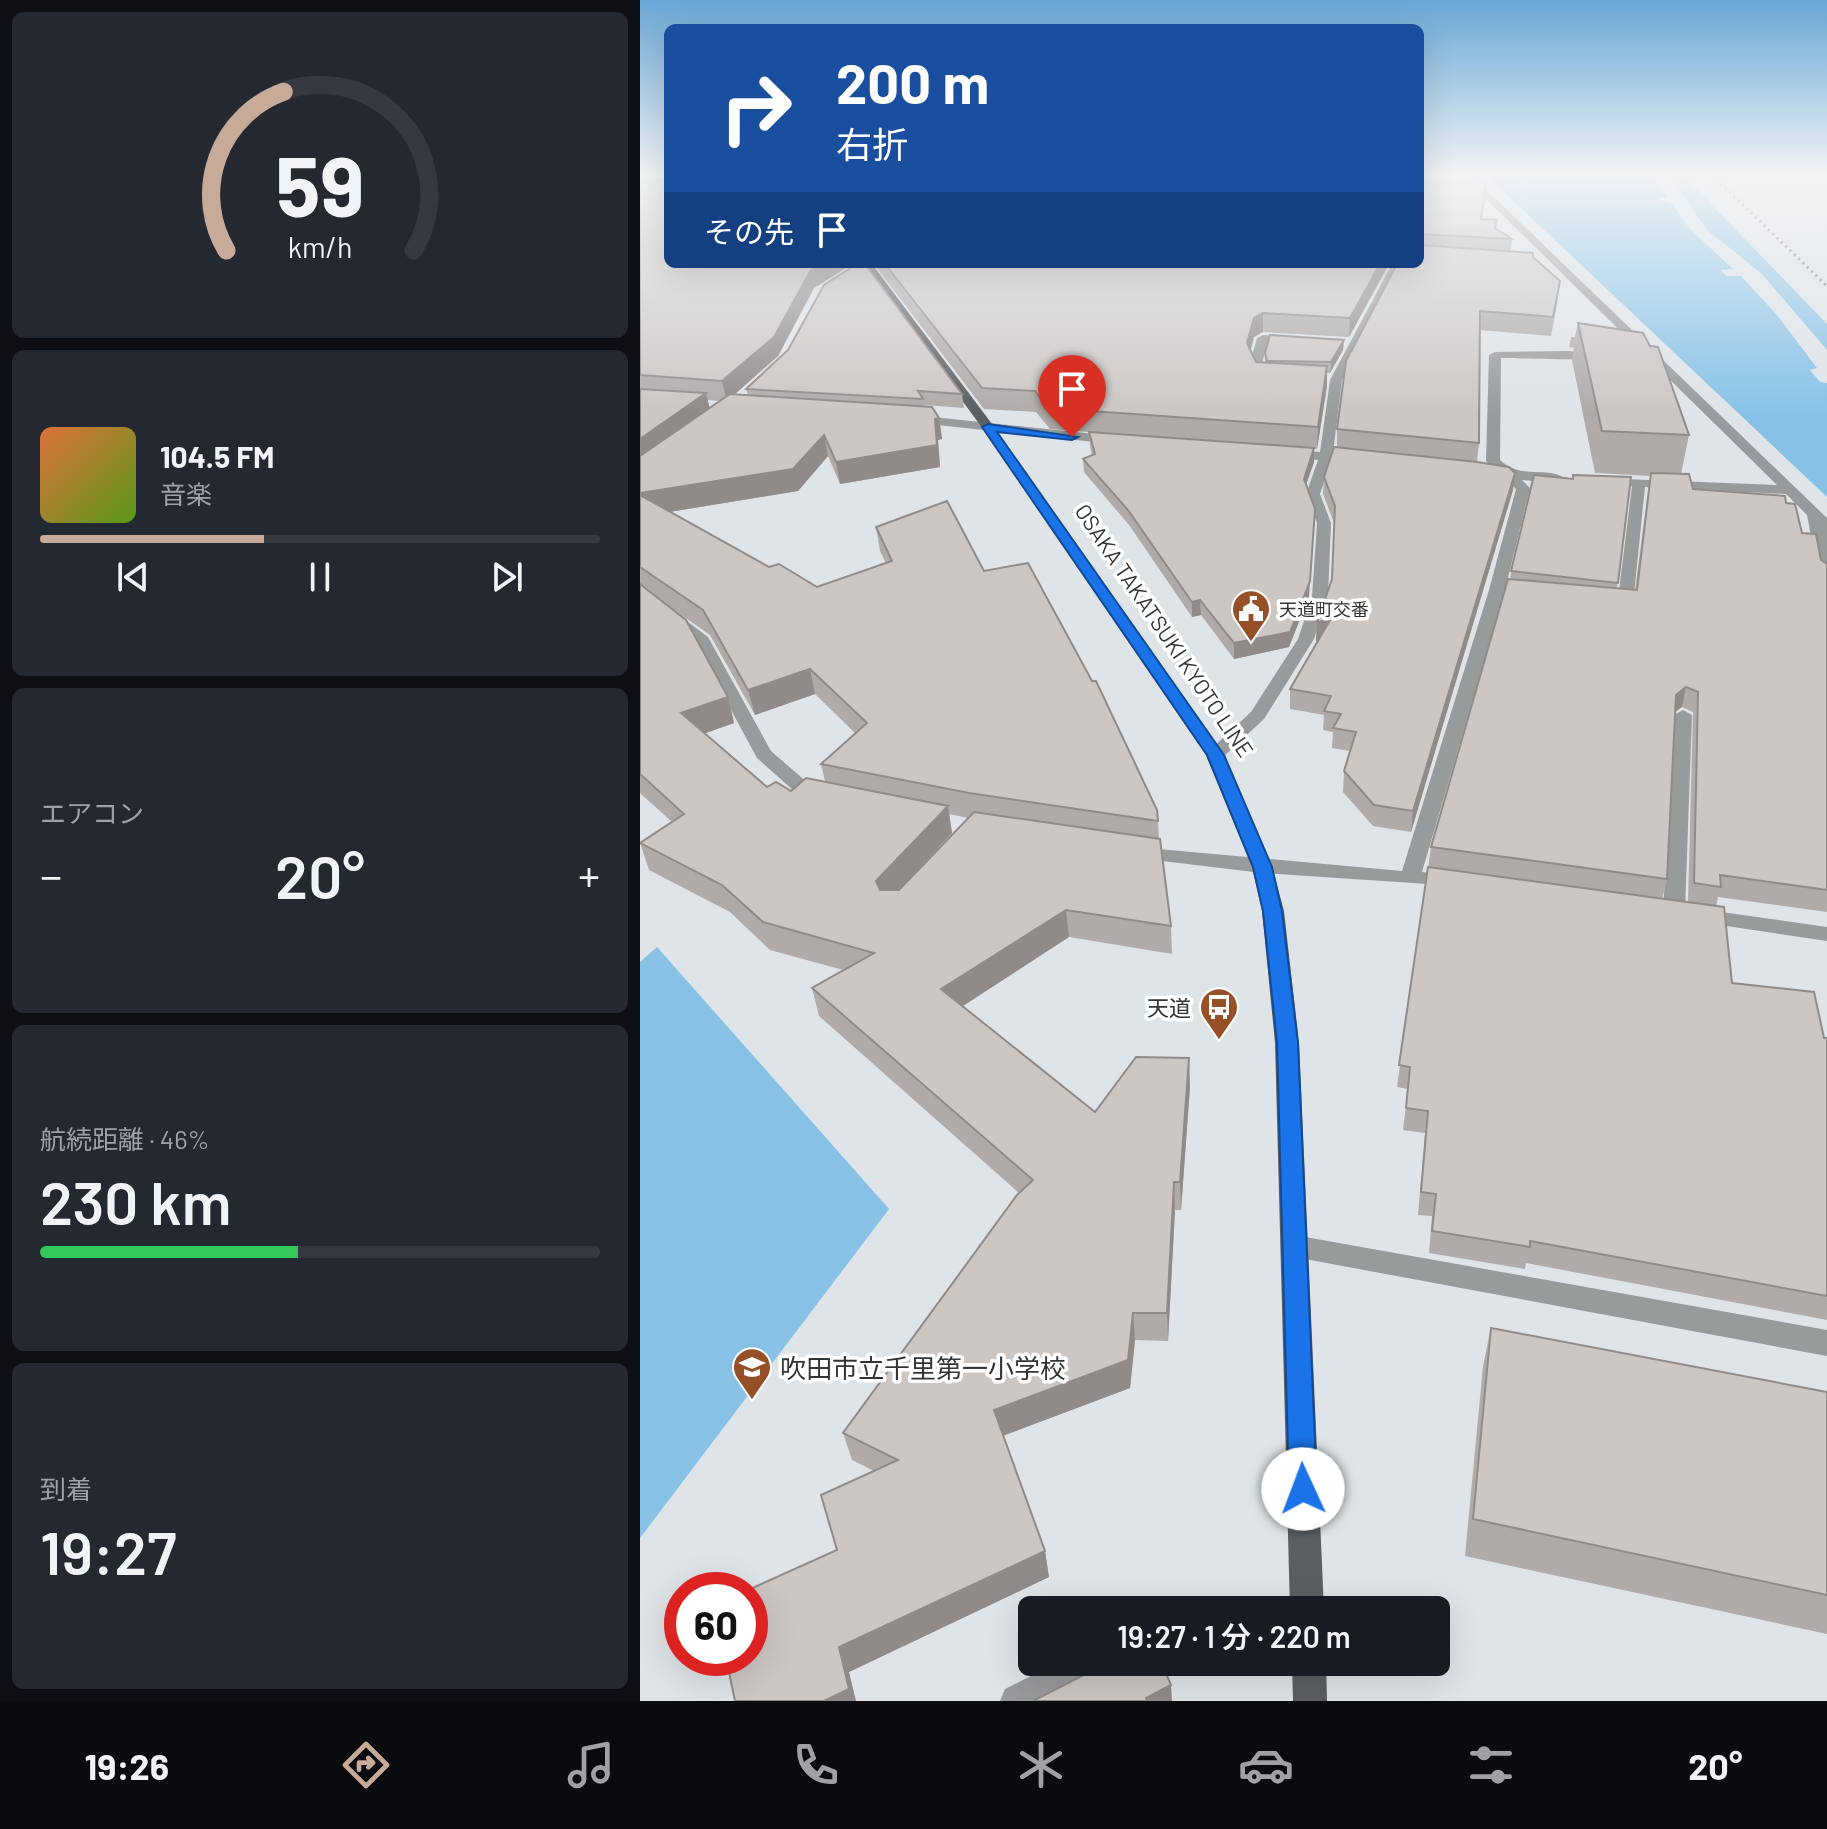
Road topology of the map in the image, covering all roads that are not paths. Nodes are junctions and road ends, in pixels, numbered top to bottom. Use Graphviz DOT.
graph roads {
  1 [pos="1548,254"];
  2 [pos="1536,264"];
  3 [pos="1560,266"];
  4 [pos="864,268"];
  5 [pos="1394,268"];
  6 [pos="1309,341"];
  7 [pos="1612,361"];
  8 [pos="1639,365"];
  9 [pos="1664,369"];
  10 [pos="1275,378"];
  11 [pos="907,419"];
  12 [pos="988,427"];
  13 [pos="1135,442"];
  14 [pos="1278,452"];
  15 [pos="1326,456"];
  16 [pos="1372,461"];
  17 [pos="1465,471"];
  18 [pos="1511,476"];
  19 [pos="1639,483"];
  20 [pos="1791,490"];
  21 [pos="1814,513"];
  22 [pos="1827,526"];
  23 [pos="1827,578"];
  24 [pos="640,591"];
  25 [pos="1596,601"];
  26 [pos="1683,715"];
  27 [pos="1215,755"];
  28 [pos="840,801"];
  29 [pos="1122,851"];
  30 [pos="1262,867"];
  31 [pos="1411,876"];
  32 [pos="1473,884"];
  33 [pos="1827,934"];
  34 [pos="1294,1246"];
  35 [pos="1827,1343"];
  36 [pos="1306,1596"];
  37 [pos="1068,1676"];
  38 [pos="1309,1676"];
  39 [pos="1017,1701"];
  40 [pos="1310,1701"];
  1 -- 3 [label="street"];
  2 -- 3 [label="street"];
  3 -- 9 [label="street"];
  4 -- 12 [label="main road, OSAKA TAKATSUKI KYOTO LINE"];
  5 -- 15 [label="street"];
  6 -- 10 [label="street"];
  7 -- 18 [label="street"];
  8 -- 9 [label="street"];
  9 -- 20 [label="street"];
  11 -- 12 [label="street"];
  12 -- 13 [label="street"];
  12 -- 27 [label="main road, OSAKA TAKATSUKI KYOTO LINE"];
  14 -- 15 [label="street"];
  15 -- 16 [label="street"];
  15 -- 27 [label="street"];
  17 -- 18 [label="street"];
  18 -- 19 [label="street"];
  18 -- 31 [label="street"];
  19 -- 20 [label="street"];
  19 -- 25 [label="street"];
  20 -- 21 [label="street"];
  21 -- 22 [label="street"];
  21 -- 23 [label="street"];
  24 -- 28 [label="street"];
  26 -- 33 [label="street"];
  27 -- 30 [label="main road, OSAKA TAKATSUKI KYOTO LINE"];
  29 -- 30 [label="street"];
  30 -- 31 [label="street"];
  30 -- 34 [label="main road, OSAKA TAKATSUKI KYOTO LINE"];
  31 -- 32 [label="street"];
  34 -- 35 [label="street"];
  34 -- 36 [label="main road, OSAKA TAKATSUKI KYOTO LINE"];
  37 -- 39 [label="street"];
  38 -- 40 [label="main road"];
}
